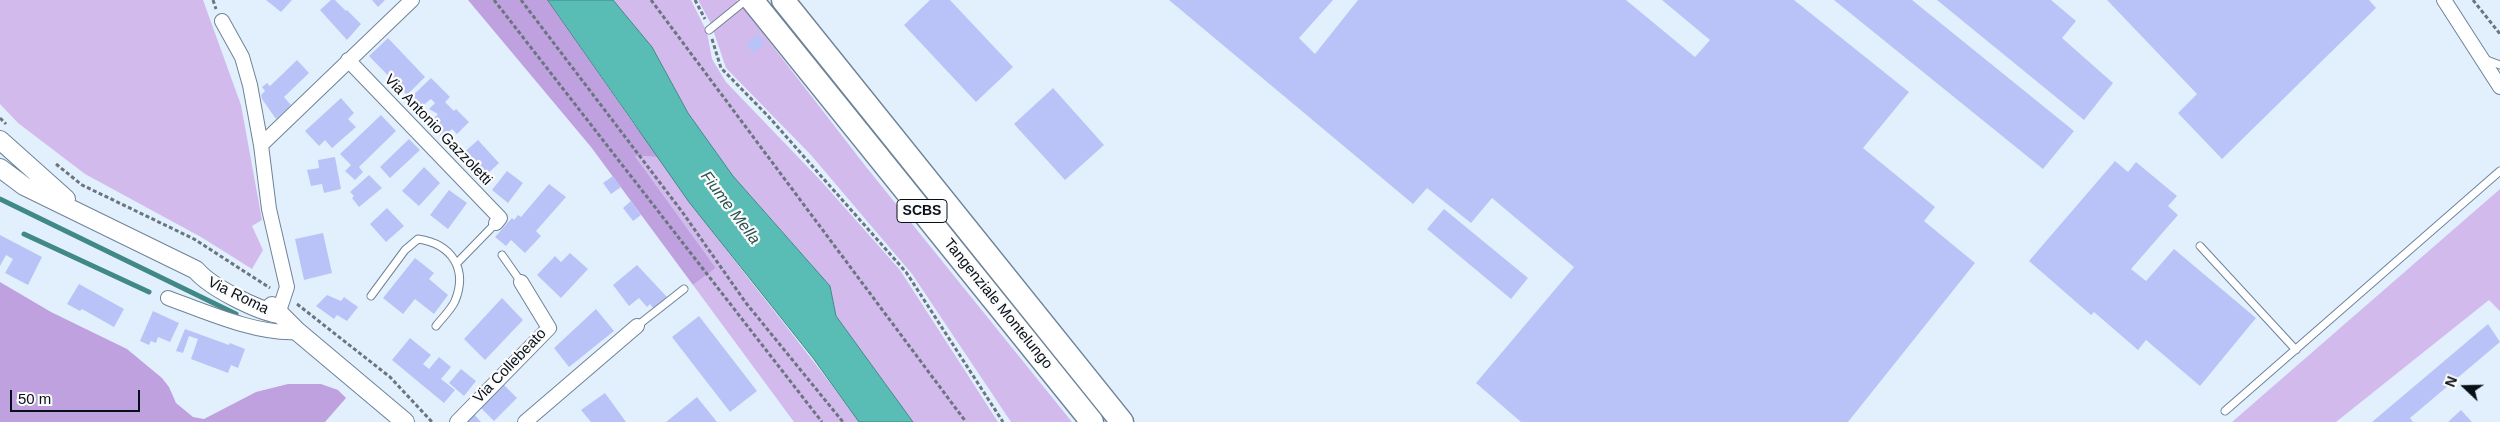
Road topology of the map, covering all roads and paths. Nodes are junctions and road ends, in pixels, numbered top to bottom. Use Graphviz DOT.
graph roads {
  1 [pos="214,0"];
  2 [pos="412,0"];
  3 [pos="494,0"];
  4 [pos="522,0"];
  5 [pos="652,0"];
  6 [pos="695,0"];
  7 [pos="746,0"];
  8 [pos="752,0"];
  9 [pos="783,0"];
  10 [pos="2444,0"];
  11 [pos="2473,0"];
  12 [pos="219,15"];
  13 [pos="709,30"];
  14 [pos="2500,34"];
  15 [pos="2483,59"];
  16 [pos="348,60"];
  17 [pos="2500,65"];
  18 [pos="2500,87"];
  19 [pos="0,118"];
  20 [pos="7,136"];
  21 [pos="261,145"];
  22 [pos="52,161"];
  23 [pos="0,168"];
  24 [pos="2500,171"];
  25 [pos="91,220"];
  26 [pos="496,224"];
  27 [pos="2200,246"];
  28 [pos="502,255"];
  29 [pos="457,263"];
  30 [pos="521,282"];
  31 [pos="684,289"];
  32 [pos="284,296"];
  33 [pos="370,296"];
  34 [pos="168,298"];
  35 [pos="278,314"];
  36 [pos="436,326"];
  37 [pos="637,326"];
  38 [pos="298,332"];
  39 [pos="2296,350"];
  40 [pos="2225,411"];
  41 [pos="404,422"];
  42 [pos="432,422"];
  43 [pos="456,422"];
  44 [pos="525,422"];
  45 [pos="822,422"];
  46 [pos="843,422"];
  47 [pos="966,422"];
  48 [pos="1003,422"];
  49 [pos="1092,422"];
  50 [pos="1122,422"];
  1 -- 12 [label="path"];
  2 -- 16 [label="street"];
  3 -- 45 [label="path"];
  4 -- 46 [label="path"];
  5 -- 47 [label="path"];
  6 -- 13 [label="path"];
  7 -- 13 [label="lane"];
  8 -- 49 [label="highway, Tangenziale Montelungo / SCBS"];
  9 -- 50 [label="highway, Tangenziale Montelungo / SCBS"];
  10 -- 15 [label="street"];
  11 -- 14 [label="path"];
  12 -- 21 [label="street"];
  13 -- 48 [label="path"];
  15 -- 17 [label="lane"];
  15 -- 18 [label="street"];
  16 -- 21 [label="street"];
  16 -- 26 [label="street, Via Antonio Gazzoletti"];
  19 -- 20 [label="path"];
  20 -- 25 [label="street, Via Roma"];
  21 -- 32 [label="street"];
  22 -- 32 [label="path"];
  23 -- 25 [label="street, Via Roma"];
  24 -- 39 [label="lane"];
  25 -- 35 [label="street, Via Roma"];
  26 -- 29 [label="lane"];
  27 -- 39 [label="lane"];
  28 -- 30 [label="lane"];
  29 -- 33 [label="lane"];
  29 -- 36 [label="lane"];
  30 -- 43 [label="street, Via Collebeato"];
  31 -- 37 [label="lane"];
  32 -- 35 [label="street"];
  32 -- 42 [label="path"];
  34 -- 38 [label="street"];
  35 -- 38 [label="street"];
  37 -- 44 [label="street"];
  38 -- 41 [label="street"];
  39 -- 40 [label="lane"];
}
